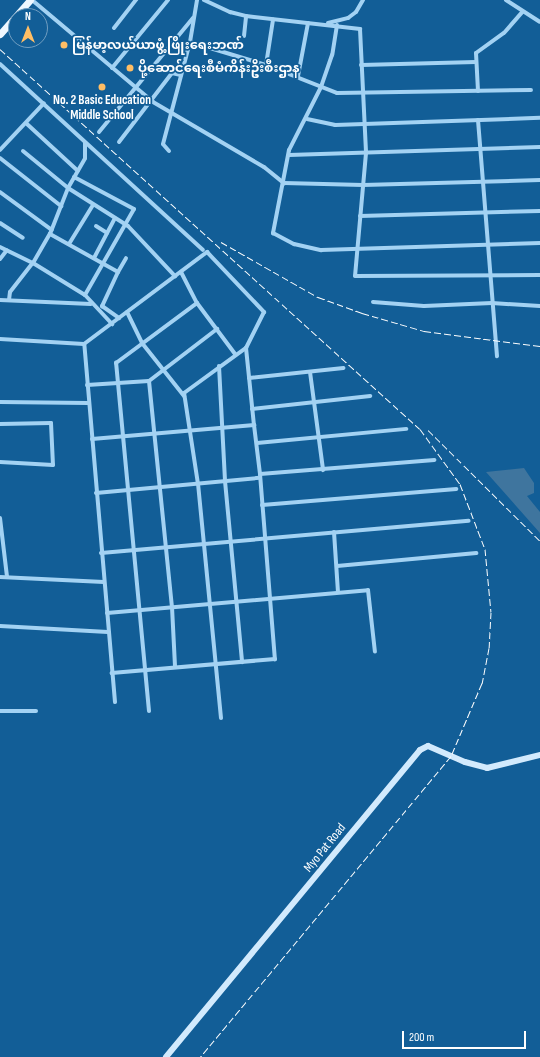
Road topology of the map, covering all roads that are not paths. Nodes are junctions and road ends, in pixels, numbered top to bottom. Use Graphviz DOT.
graph roads {
  1 [pos="24,0"];
  2 [pos="31,0"];
  3 [pos="136,0"];
  4 [pos="168,0"];
  5 [pos="197,0"];
  6 [pos="204,0"];
  7 [pos="363,0"];
  8 [pos="506,0"];
  9 [pos="522,12"];
  10 [pos="246,16"];
  11 [pos="193,18"];
  12 [pos="273,20"];
  13 [pos="540,22"];
  14 [pos="308,23"];
  15 [pos="327,25"];
  16 [pos="337,25"];
  17 [pos="0,28"];
  18 [pos="114,28"];
  19 [pos="0,34"];
  20 [pos="244,36"];
  21 [pos="190,42"];
  22 [pos="476,62"];
  23 [pos="0,64"];
  24 [pos="266,65"];
  25 [pos="361,65"];
  26 [pos="112,68"];
  27 [pos="181,75"];
  28 [pos="298,76"];
  29 [pos="321,87"];
  30 [pos="136,88"];
  31 [pos="531,90"];
  32 [pos="478,91"];
  33 [pos="362,94"];
  34 [pos="152,102"];
  35 [pos="44,103"];
  36 [pos="170,115"];
  37 [pos="540,118"];
  38 [pos="307,119"];
  39 [pos="478,120"];
  40 [pos="27,124"];
  41 [pos="366,124"];
  42 [pos="99,132"];
  43 [pos="119,142"];
  44 [pos="86,143"];
  45 [pos="540,147"];
  46 [pos="481,149"];
  47 [pos="0,150"];
  48 [pos="23,151"];
  49 [pos="169,151"];
  50 [pos="366,153"];
  51 [pos="289,154"];
  52 [pos="0,158"];
  53 [pos="78,171"];
  54 [pos="74,177"];
  55 [pos="540,180"];
  56 [pos="483,182"];
  57 [pos="284,183"];
  58 [pos="362,185"];
  59 [pos="68,188"];
  60 [pos="0,192"];
  61 [pos="93,205"];
  62 [pos="61,206"];
  63 [pos="540,211"];
  64 [pos="485,213"];
  65 [pos="360,216"];
  66 [pos="115,218"];
  67 [pos="0,223"];
  68 [pos="124,224"];
  69 [pos="96,226"];
  70 [pos="51,232"];
  71 [pos="107,233"];
  72 [pos="23,238"];
  73 [pos="487,243"];
  74 [pos="540,243"];
  75 [pos="69,244"];
  76 [pos="357,246"];
  77 [pos="0,247"];
  78 [pos="7,250"];
  79 [pos="203,250"];
  80 [pos="94,258"];
  81 [pos="126,258"];
  82 [pos="0,259"];
  83 [pos="33,263"];
  84 [pos="103,263"];
  85 [pos="118,272"];
  86 [pos="181,272"];
  87 [pos="490,274"];
  88 [pos="175,276"];
  89 [pos="540,276"];
  90 [pos="85,295"];
  91 [pos="0,300"];
  92 [pos="10,300"];
  93 [pos="373,302"];
  94 [pos="197,303"];
  95 [pos="492,303"];
  96 [pos="91,304"];
  97 [pos="540,306"];
  98 [pos="127,312"];
  99 [pos="119,318"];
  100 [pos="112,324"];
  101 [pos="217,328"];
  102 [pos="0,339"];
  103 [pos="142,343"];
  104 [pos="84,344"];
  105 [pos="246,348"];
  106 [pos="235,354"];
  107 [pos="497,356"];
  108 [pos="219,366"];
  109 [pos="343,368"];
  110 [pos="162,370"];
  111 [pos="310,372"];
  112 [pos="249,378"];
  113 [pos="149,381"];
  114 [pos="117,384"];
  115 [pos="87,385"];
  116 [pos="184,396"];
  117 [pos="370,396"];
  118 [pos="0,402"];
  119 [pos="88,403"];
  120 [pos="314,403"];
  121 [pos="252,409"];
  122 [pos="0,424"];
  123 [pos="254,425"];
  124 [pos="222,428"];
  125 [pos="406,429"];
  126 [pos="188,431"];
  127 [pos="155,434"];
  128 [pos="123,437"];
  129 [pos="320,437"];
  130 [pos="92,439"];
  131 [pos="257,443"];
  132 [pos="434,460"];
  133 [pos="0,462"];
  134 [pos="323,470"];
  135 [pos="260,476"];
  136 [pos="226,481"];
  137 [pos="198,484"];
  138 [pos="159,487"];
  139 [pos="456,488"];
  140 [pos="128,489"];
  141 [pos="96,493"];
  142 [pos="262,505"];
  143 [pos="0,518"];
  144 [pos="469,521"];
  145 [pos="334,532"];
  146 [pos="265,539"];
  147 [pos="230,541"];
  148 [pos="203,544"];
  149 [pos="165,547"];
  150 [pos="132,550"];
  151 [pos="101,553"];
  152 [pos="476,553"];
  153 [pos="337,566"];
  154 [pos="0,577"];
  155 [pos="7,578"];
  156 [pos="104,582"];
  157 [pos="338,592"];
  158 [pos="270,600"];
  159 [pos="236,602"];
  160 [pos="209,605"];
  161 [pos="172,607"];
  162 [pos="138,610"];
  163 [pos="107,613"];
  164 [pos="0,626"];
  165 [pos="108,632"];
  166 [pos="375,652"];
  167 [pos="242,662"];
  168 [pos="175,666"];
  169 [pos="218,666"];
  170 [pos="144,670"];
  171 [pos="112,674"];
  172 [pos="115,702"];
  173 [pos="0,711"];
  174 [pos="36,711"];
  175 [pos="148,711"];
  176 [pos="221,718"];
  177 [pos="540,755"];
  178 [pos="166,1057"];
  1 -- 17 [label="main road"];
  2 -- 19 [label="main road"];
  2 -- 26 [label="street"];
  3 -- 18 [label="street"];
  4 -- 26 [label="street"];
  5 -- 11 [label="street"];
  6 -- 10 [label="street"];
  7 -- 15 [label="street"];
  8 -- 9 [label="street"];
  9 -- 13 [label="street"];
  9 -- 22 [label="street"];
  10 -- 12 [label="street"];
  10 -- 20 [label="street"];
  11 -- 21 [label="street"];
  11 -- 30 [label="street"];
  12 -- 14 [label="street"];
  12 -- 24 [label="street"];
  14 -- 15 [label="street"];
  14 -- 28 [label="street"];
  15 -- 16 [label="street"];
  16 -- 25 [label="street"];
  16 -- 29 [label="street"];
  21 -- 24 [label="street"];
  21 -- 27 [label="street"];
  22 -- 25 [label="street"];
  22 -- 32 [label="street"];
  23 -- 35 [label="street"];
  24 -- 28 [label="street"];
  25 -- 33 [label="street"];
  26 -- 30 [label="street"];
  27 -- 34 [label="street"];
  27 -- 36 [label="street"];
  28 -- 29 [label="street"];
  29 -- 33 [label="street"];
  29 -- 38 [label="street"];
  30 -- 34 [label="street"];
  30 -- 42 [label="street"];
  31 -- 32 [label="street"];
  32 -- 33 [label="street"];
  33 -- 41 [label="street"];
  34 -- 36 [label="street"];
  34 -- 43 [label="street"];
  35 -- 40 [label="street"];
  35 -- 44 [label="street"];
  36 -- 49 [label="street"];
  36 -- 57 [label="street"];
  37 -- 39 [label="street"];
  38 -- 41 [label="street"];
  38 -- 51 [label="street"];
  39 -- 41 [label="street"];
  39 -- 46 [label="street"];
  40 -- 47 [label="street"];
  40 -- 53 [label="street"];
  41 -- 50 [label="street"];
  44 -- 53 [label="street"];
  44 -- 79 [label="street"];
  45 -- 46 [label="street"];
  46 -- 50 [label="street"];
  46 -- 56 [label="street"];
  48 -- 59 [label="street"];
  50 -- 51 [label="street"];
  50 -- 58 [label="street"];
  51 -- 57 [label="street"];
  52 -- 62 [label="street"];
  53 -- 54 [label="street"];
  54 -- 59 [label="street"];
  54 -- 68 [label="street"];
  55 -- 56 [label="street"];
  56 -- 58 [label="street"];
  56 -- 64 [label="street"];
  57 -- 58 [label="street"];
  57 -- 76 [label="street"];
  58 -- 65 [label="street"];
  59 -- 61 [label="street"];
  59 -- 62 [label="street"];
  60 -- 70 [label="street"];
  61 -- 66 [label="street"];
  61 -- 75 [label="street"];
  62 -- 70 [label="street"];
  63 -- 64 [label="street"];
  64 -- 65 [label="street"];
  64 -- 73 [label="street"];
  65 -- 76 [label="street"];
  66 -- 68 [label="street"];
  66 -- 71 [label="street"];
  67 -- 72 [label="street"];
  68 -- 84 [label="street"];
  68 -- 88 [label="street"];
  69 -- 71 [label="street"];
  70 -- 75 [label="street"];
  70 -- 83 [label="street"];
  71 -- 80 [label="street"];
  73 -- 74 [label="street"];
  73 -- 76 [label="street"];
  73 -- 87 [label="street"];
  75 -- 80 [label="street"];
  76 -- 87 [label="street"];
  77 -- 78 [label="street"];
  78 -- 82 [label="street"];
  78 -- 83 [label="street"];
  80 -- 84 [label="street"];
  81 -- 85 [label="street"];
  83 -- 90 [label="street"];
  83 -- 92 [label="street"];
  84 -- 85 [label="street"];
  84 -- 90 [label="street"];
  85 -- 99 [label="street"];
  86 -- 88 [label="street"];
  86 -- 94 [label="street"];
  86 -- 105 [label="street"];
  87 -- 89 [label="street"];
  87 -- 95 [label="street"];
  88 -- 98 [label="street"];
  90 -- 96 [label="street"];
  91 -- 92 [label="street"];
  92 -- 96 [label="street"];
  93 -- 95 [label="street"];
  94 -- 101 [label="street"];
  94 -- 103 [label="street"];
  95 -- 97 [label="street"];
  95 -- 107 [label="street"];
  96 -- 100 [label="street"];
  98 -- 99 [label="street"];
  98 -- 103 [label="street"];
  99 -- 100 [label="street"];
  100 -- 104 [label="street"];
  101 -- 106 [label="street"];
  101 -- 110 [label="street"];
  102 -- 104 [label="street"];
  103 -- 110 [label="street"];
  103 -- 114 [label="street"];
  104 -- 115 [label="street"];
  105 -- 106 [label="street"];
  105 -- 112 [label="street"];
  106 -- 108 [label="street"];
  108 -- 116 [label="street"];
  108 -- 124 [label="street"];
  109 -- 111 [label="street"];
  110 -- 113 [label="street"];
  110 -- 116 [label="street"];
  111 -- 112 [label="street"];
  111 -- 120 [label="street"];
  112 -- 121 [label="street"];
  113 -- 114 [label="street"];
  113 -- 127 [label="street"];
  114 -- 115 [label="street"];
  114 -- 128 [label="street"];
  115 -- 119 [label="street"];
  116 -- 126 [label="street"];
  117 -- 120 [label="street"];
  118 -- 119 [label="street"];
  119 -- 130 [label="street"];
  120 -- 121 [label="street"];
  120 -- 129 [label="street"];
  121 -- 123 [label="street"];
  122 -- 133 [label="street"];
  123 -- 124 [label="street"];
  123 -- 131 [label="street"];
  124 -- 126 [label="street"];
  124 -- 136 [label="street"];
  125 -- 129 [label="street"];
  126 -- 127 [label="street"];
  126 -- 137 [label="street"];
  127 -- 128 [label="street"];
  127 -- 138 [label="street"];
  128 -- 130 [label="street"];
  128 -- 140 [label="street"];
  129 -- 131 [label="street"];
  129 -- 134 [label="street"];
  130 -- 141 [label="street"];
  131 -- 135 [label="street"];
  132 -- 134 [label="street"];
  134 -- 135 [label="street"];
  135 -- 136 [label="street"];
  135 -- 142 [label="street"];
  136 -- 137 [label="street"];
  136 -- 147 [label="street"];
  137 -- 138 [label="street"];
  137 -- 148 [label="street"];
  138 -- 140 [label="street"];
  138 -- 149 [label="street"];
  139 -- 142 [label="street"];
  140 -- 141 [label="street"];
  140 -- 150 [label="street"];
  141 -- 151 [label="street"];
  142 -- 146 [label="street"];
  143 -- 155 [label="street"];
  144 -- 145 [label="street"];
  145 -- 146 [label="street"];
  145 -- 153 [label="street"];
  146 -- 147 [label="street"];
  146 -- 158 [label="street"];
  147 -- 148 [label="street"];
  147 -- 159 [label="street"];
  148 -- 149 [label="street"];
  148 -- 160 [label="street"];
  149 -- 150 [label="street"];
  149 -- 161 [label="street"];
  150 -- 151 [label="street"];
  150 -- 162 [label="street"];
  151 -- 156 [label="street"];
  152 -- 153 [label="street"];
  153 -- 157 [label="street"];
  154 -- 155 [label="street"];
  155 -- 156 [label="street"];
  156 -- 163 [label="street"];
  157 -- 158 [label="street"];
  157 -- 166 [label="street"];
  158 -- 159 [label="street"];
  158 -- 167 [label="street"];
  159 -- 160 [label="street"];
  159 -- 167 [label="street"];
  160 -- 161 [label="street"];
  160 -- 169 [label="street"];
  161 -- 162 [label="street"];
  161 -- 168 [label="street"];
  162 -- 163 [label="street"];
  162 -- 170 [label="street"];
  163 -- 165 [label="street"];
  164 -- 165 [label="street"];
  165 -- 171 [label="street"];
  167 -- 169 [label="street"];
  168 -- 169 [label="street"];
  168 -- 170 [label="street"];
  169 -- 176 [label="street"];
  170 -- 171 [label="street"];
  170 -- 175 [label="street"];
  171 -- 172 [label="street"];
  173 -- 174 [label="street"];
  177 -- 178 [label="main road, Myo Pat Road"];
}
